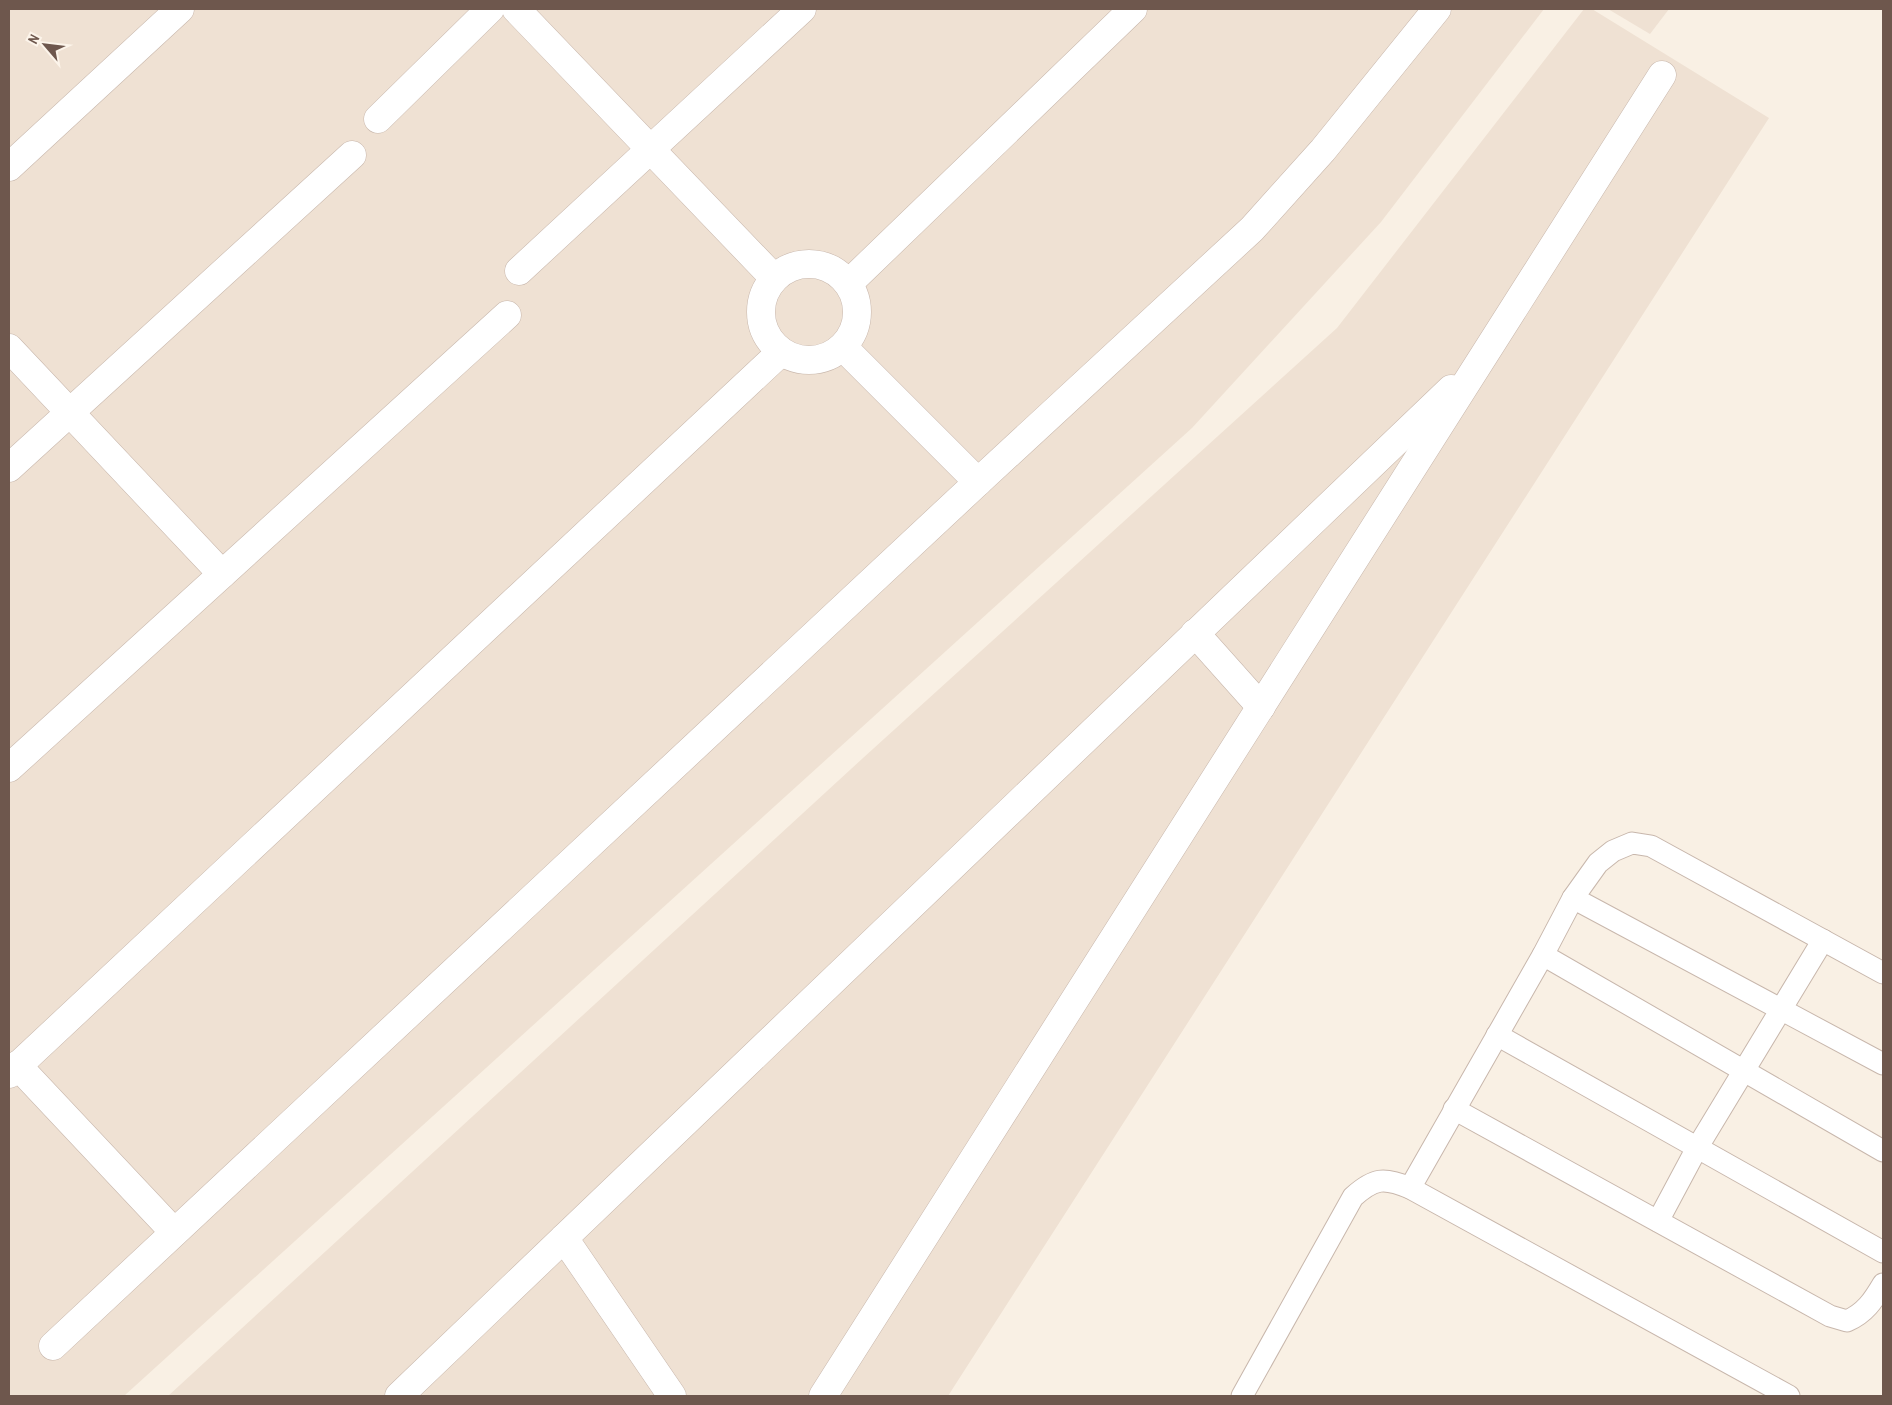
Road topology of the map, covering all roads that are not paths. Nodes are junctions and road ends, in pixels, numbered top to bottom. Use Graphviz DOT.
graph roads {
  1 [pos="180,9"];
  2 [pos="490,9"];
  3 [pos="516,9"];
  4 [pos="802,9"];
  5 [pos="1133,9"];
  6 [pos="1437,9"];
  7 [pos="1662,76"];
  8 [pos="378,119"];
  9 [pos="649,150"];
  10 [pos="352,155"];
  11 [pos="9,167"];
  12 [pos="519,271"];
  13 [pos="773,278"];
  14 [pos="849,283"];
  15 [pos="507,315"];
  16 [pos="842,347"];
  17 [pos="9,348"];
  18 [pos="782,352"];
  19 [pos="1482,359"];
  20 [pos="68,412"];
  21 [pos="9,468"];
  22 [pos="978,482"];
  23 [pos="222,574"];
  24 [pos="1195,633"];
  25 [pos="1261,707"];
  26 [pos="9,768"];
  27 [pos="1573,898"];
  28 [pos="1823,940"];
  29 [pos="1543,955"];
  30 [pos="1883,973"];
  31 [pos="1781,1009"];
  32 [pos="1497,1035"];
  33 [pos="1883,1064"];
  34 [pos="13,1070"];
  35 [pos="1744,1070"];
  36 [pos="1454,1109"];
  37 [pos="1697,1148"];
  38 [pos="1883,1151"];
  39 [pos="1410,1188"];
  40 [pos="1658,1221"];
  41 [pos="174,1232"];
  42 [pos="564,1238"];
  43 [pos="1883,1252"];
  44 [pos="1883,1284"];
  45 [pos="53,1346"];
  46 [pos="400,1396"];
  47 [pos="672,1396"];
  48 [pos="823,1396"];
  49 [pos="1242,1396"];
  50 [pos="1789,1396"];
  1 -- 11 [label="street"];
  2 -- 8 [label="street"];
  3 -- 9 [label="street"];
  4 -- 9 [label="street"];
  5 -- 14 [label="street"];
  6 -- 22 [label="street"];
  7 -- 19 [label="street"];
  9 -- 12 [label="street"];
  9 -- 13 [label="street"];
  10 -- 20 [label="street"];
  13 -- 14 [label="street"];
  13 -- 18 [label="street"];
  14 -- 16 [label="street"];
  15 -- 23 [label="street"];
  16 -- 18 [label="street"];
  16 -- 22 [label="street"];
  17 -- 20 [label="street"];
  18 -- 34 [label="street"];
  19 -- 24 [label="street"];
  19 -- 25 [label="street"];
  20 -- 21 [label="street"];
  20 -- 23 [label="street"];
  22 -- 41 [label="street"];
  23 -- 26 [label="street"];
  24 -- 25 [label="street"];
  24 -- 42 [label="street"];
  25 -- 48 [label="street"];
  27 -- 28 [label="lane"];
  27 -- 29 [label="lane"];
  27 -- 31 [label="lane"];
  28 -- 30 [label="lane"];
  28 -- 31 [label="lane"];
  29 -- 32 [label="lane"];
  29 -- 35 [label="lane"];
  31 -- 33 [label="lane"];
  31 -- 35 [label="lane"];
  32 -- 36 [label="lane"];
  32 -- 37 [label="lane"];
  34 -- 41 [label="street"];
  35 -- 37 [label="lane"];
  35 -- 38 [label="lane"];
  36 -- 39 [label="lane"];
  36 -- 40 [label="lane"];
  37 -- 40 [label="lane"];
  37 -- 43 [label="lane"];
  39 -- 49 [label="lane"];
  39 -- 50 [label="lane"];
  40 -- 44 [label="lane"];
  41 -- 45 [label="street"];
  42 -- 46 [label="street"];
  42 -- 47 [label="street"];
}
